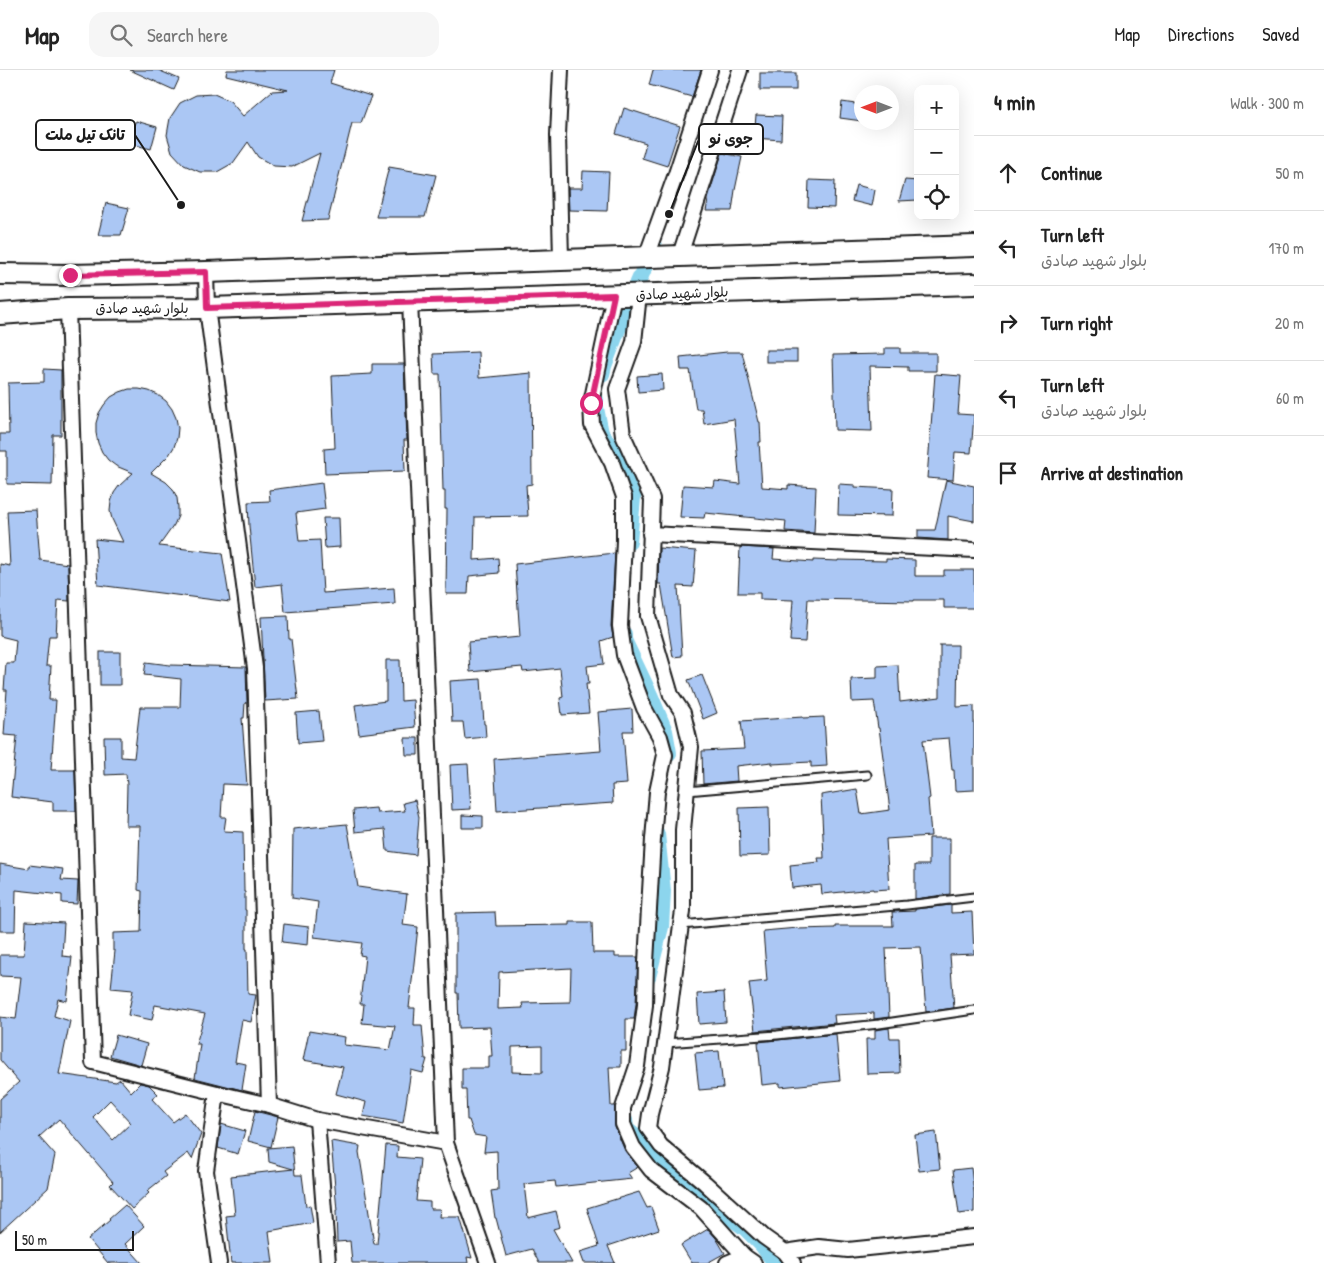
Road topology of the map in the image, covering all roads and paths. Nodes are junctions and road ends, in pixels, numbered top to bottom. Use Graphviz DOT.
graph roads {
  1 [pos="561,70"];
  2 [pos="710,70"];
  3 [pos="740,70"];
  4 [pos="974,246"];
  5 [pos="646,256"];
  6 [pos="680,256"];
  7 [pos="561,259"];
  8 [pos="206,272"];
  9 [pos="0,274"];
  10 [pos="974,284"];
  11 [pos="639,294"];
  12 [pos="614,295"];
  13 [pos="410,301"];
  14 [pos="207,308"];
  15 [pos="68,309"];
  16 [pos="0,314"];
  17 [pos="650,534"];
  18 [pos="974,550"];
  19 [pos="867,775"];
  20 [pos="687,791"];
  21 [pos="974,897"];
  22 [pos="681,925"];
  23 [pos="974,1010"];
  24 [pos="665,1043"];
  25 [pos="217,1093"];
  26 [pos="269,1105"];
  27 [pos="317,1120"];
  28 [pos="446,1143"];
  29 [pos="974,1237"];
  30 [pos="789,1258"];
  31 [pos="749,1259"];
  32 [pos="219,1263"];
  33 [pos="328,1263"];
  34 [pos="488,1263"];
  35 [pos="727,1263"];
  1 -- 7 [label="street"];
  2 -- 5 [label="street"];
  3 -- 6 [label="street"];
  4 -- 6 [label="main road"];
  5 -- 6 [label="main road"];
  5 -- 7 [label="main road"];
  7 -- 8 [label="main road"];
  8 -- 9 [label="main road"];
  8 -- 14 [label="street"];
  10 -- 11 [label="main road, بلوار شهید صادق"];
  11 -- 12 [label="main road, بلوار شهید صادق"];
  11 -- 17 [label="street"];
  12 -- 13 [label="main road, بلوار شهید صادق"];
  12 -- 31 [label="street"];
  13 -- 14 [label="main road, بلوار شهید صادق"];
  13 -- 28 [label="street"];
  14 -- 15 [label="main road, بلوار شهید صادق"];
  14 -- 26 [label="street"];
  15 -- 16 [label="main road, بلوار شهید صادق"];
  15 -- 25 [label="street"];
  17 -- 18 [label="street"];
  17 -- 20 [label="street"];
  19 -- 20 [label="lane"];
  20 -- 22 [label="street"];
  21 -- 22 [label="lane"];
  22 -- 24 [label="street"];
  23 -- 24 [label="lane"];
  24 -- 30 [label="street"];
  25 -- 26 [label="street"];
  25 -- 32 [label="street"];
  26 -- 27 [label="street"];
  27 -- 28 [label="street"];
  27 -- 33 [label="street"];
  28 -- 34 [label="street"];
  29 -- 30 [label="street"];
  31 -- 35 [label="street"];
}
